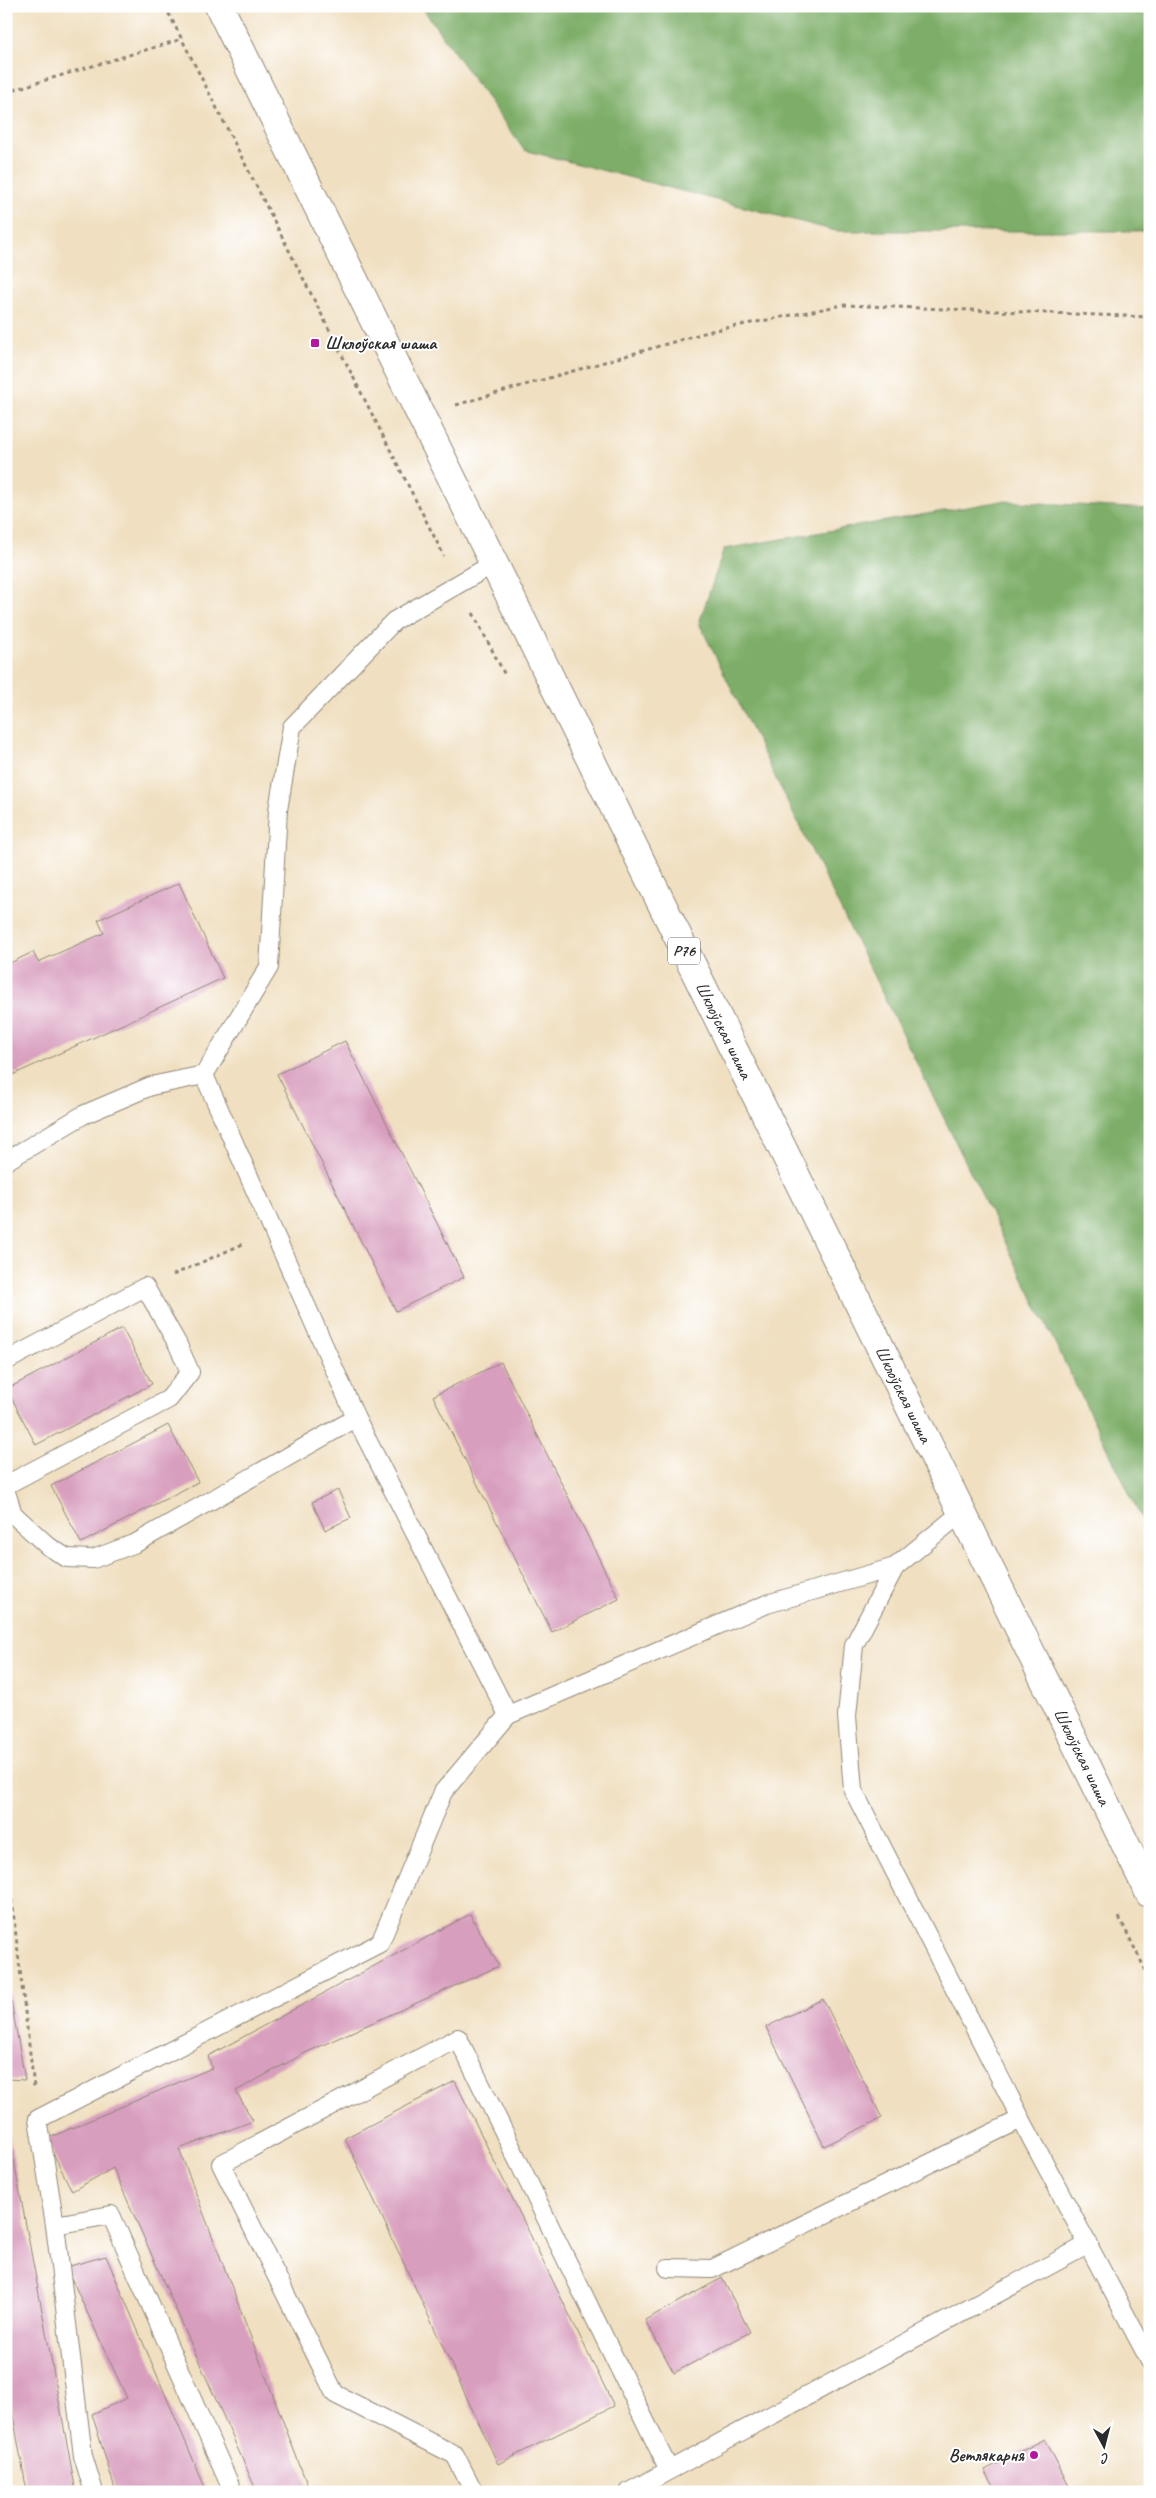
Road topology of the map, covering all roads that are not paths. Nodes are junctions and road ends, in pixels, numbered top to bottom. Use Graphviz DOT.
graph roads {
  1 [pos="219,6"];
  2 [pos="493,564"];
  3 [pos="204,1075"];
  4 [pos="6,1161"];
  5 [pos="6,1361"];
  6 [pos="356,1418"];
  7 [pos="6,1485"];
  8 [pos="6,1492"];
  9 [pos="961,1513"];
  10 [pos="896,1567"];
  11 [pos="508,1715"];
  12 [pos="1150,1894"];
  13 [pos="1021,2119"];
  14 [pos="55,2225"];
  15 [pos="1089,2244"];
  16 [pos="668,2268"];
  17 [pos="1150,2361"];
  18 [pos="669,2470"];
  19 [pos="94,2492"];
  20 [pos="233,2492"];
  21 [pos="474,2492"];
  22 [pos="629,2492"];
  1 -- 2 [label="main road, Шклоўская шаша / Р76"];
  2 -- 3 [label="lane"];
  2 -- 9 [label="main road, Шклоўская шаша / Р76"];
  3 -- 4 [label="lane"];
  3 -- 6 [label="lane"];
  5 -- 7 [label="lane"];
  6 -- 8 [label="lane"];
  6 -- 11 [label="lane"];
  9 -- 10 [label="lane"];
  9 -- 12 [label="main road, Шклоўская шаша / Р76"];
  10 -- 11 [label="lane"];
  10 -- 13 [label="lane"];
  11 -- 14 [label="lane"];
  13 -- 15 [label="lane"];
  13 -- 16 [label="lane"];
  14 -- 19 [label="lane"];
  14 -- 20 [label="lane"];
  15 -- 17 [label="lane"];
  15 -- 18 [label="lane"];
  18 -- 21 [label="lane"];
  18 -- 22 [label="lane"];
}
